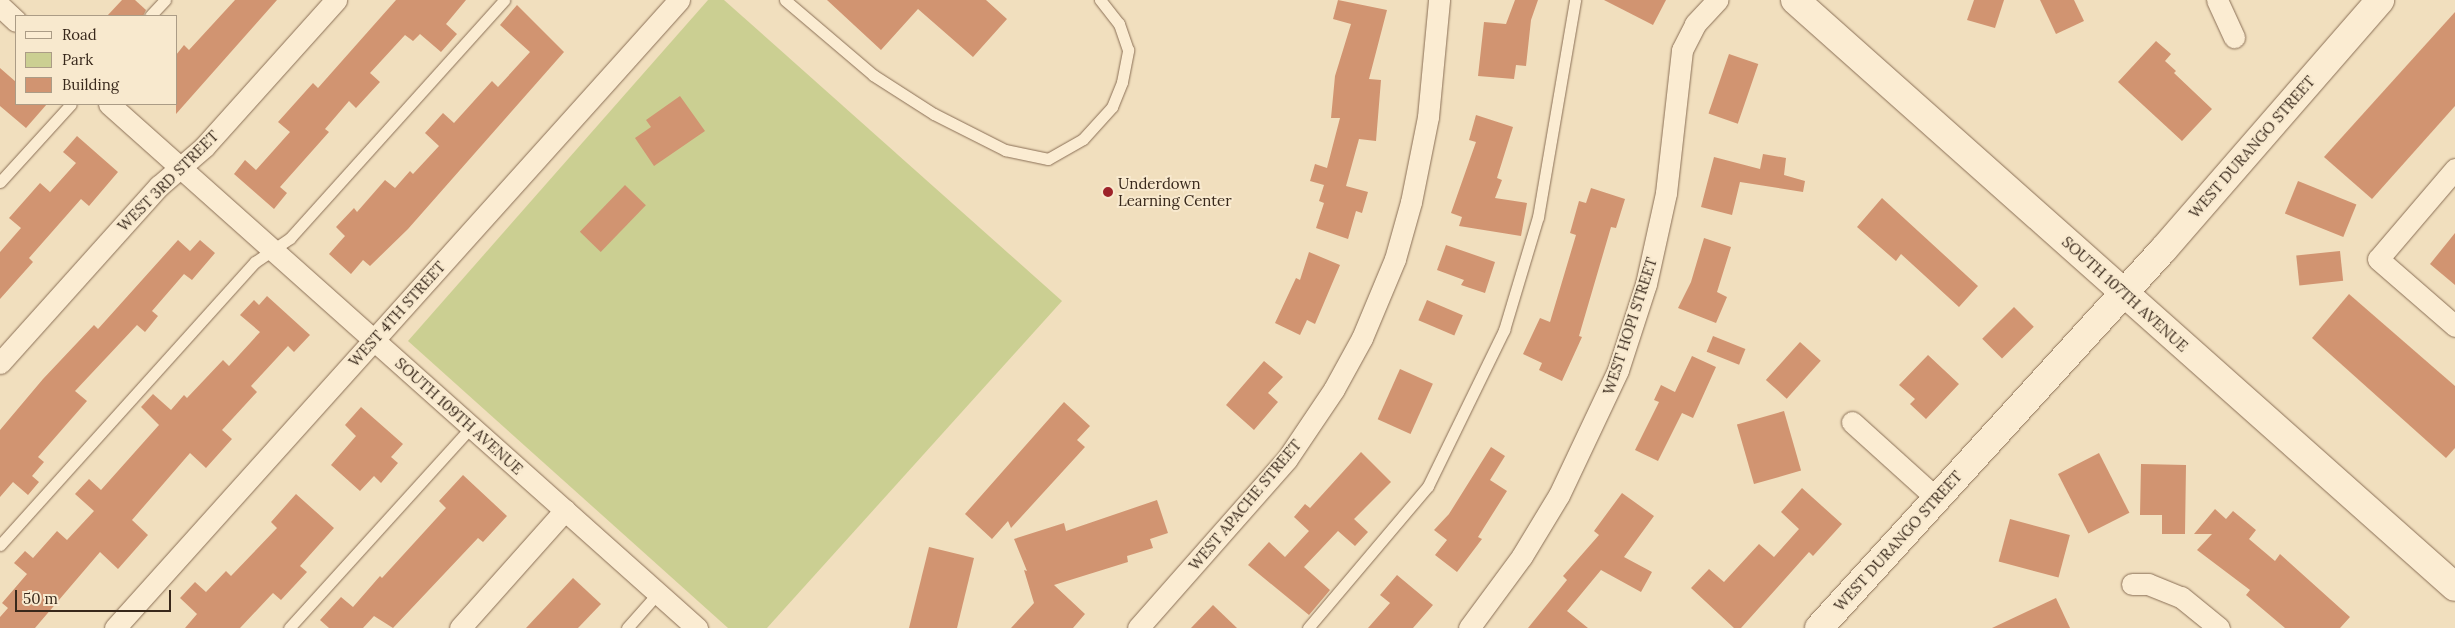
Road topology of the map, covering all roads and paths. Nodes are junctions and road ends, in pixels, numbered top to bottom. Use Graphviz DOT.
graph roads {
  1 [pos="165,0"];
  2 [pos="336,0"];
  3 [pos="504,0"];
  4 [pos="679,0"];
  5 [pos="785,0"];
  6 [pos="1100,0"];
  7 [pos="1439,0"];
  8 [pos="1575,0"];
  9 [pos="1717,0"];
  10 [pos="1795,0"];
  11 [pos="2217,0"];
  12 [pos="2380,0"];
  13 [pos="799,4"];
  14 [pos="0,6"];
  15 [pos="151,15"];
  16 [pos="15,20"];
  17 [pos="2234,37"];
  18 [pos="70,105"];
  19 [pos="110,105"];
  20 [pos="181,167"];
  21 [pos="2455,169"];
  22 [pos="0,182"];
  23 [pos="274,250"];
  24 [pos="2124,293"];
  25 [pos="2455,326"];
  26 [pos="374,340"];
  27 [pos="0,363"];
  28 [pos="1852,422"];
  29 [pos="471,427"];
  30 [pos="1936,498"];
  31 [pos="566,510"];
  32 [pos="0,545"];
  33 [pos="2132,584"];
  34 [pos="2455,587"];
  35 [pos="658,593"];
  36 [pos="115,628"];
  37 [pos="289,628"];
  38 [pos="460,628"];
  39 [pos="627,628"];
  40 [pos="697,628"];
  41 [pos="1138,628"];
  42 [pos="1308,628"];
  43 [pos="1469,628"];
  44 [pos="1819,628"];
  45 [pos="2219,628"];
  1 -- 15 [label="lane"];
  2 -- 20 [label="street, WEST 3RD STREET"];
  3 -- 23 [label="lane"];
  4 -- 26 [label="street, WEST 4TH STREET"];
  5 -- 13 [label="lane"];
  6 -- 13 [label="lane"];
  7 -- 41 [label="street, WEST APACHE STREET"];
  8 -- 42 [label="lane"];
  9 -- 43 [label="street, WEST HOPI STREET"];
  10 -- 24 [label="main road, SOUTH 107TH AVENUE"];
  11 -- 17 [label="street"];
  12 -- 24 [label="main road, WEST DURANGO STREET"];
  14 -- 16 [label="street"];
  18 -- 22 [label="lane"];
  19 -- 20 [label="street, SOUTH 109TH AVENUE"];
  20 -- 23 [label="street, SOUTH 109TH AVENUE"];
  20 -- 27 [label="street, WEST 3RD STREET"];
  21 -- 25 [label="street"];
  23 -- 26 [label="street, SOUTH 109TH AVENUE"];
  23 -- 32 [label="lane"];
  24 -- 30 [label="main road, WEST DURANGO STREET"];
  24 -- 34 [label="main road, SOUTH 107TH AVENUE"];
  26 -- 29 [label="street, SOUTH 109TH AVENUE"];
  26 -- 36 [label="street, WEST 4TH STREET"];
  28 -- 30 [label="street"];
  29 -- 31 [label="street, SOUTH 109TH AVENUE"];
  29 -- 37 [label="lane"];
  30 -- 44 [label="main road, WEST DURANGO STREET"];
  31 -- 35 [label="street, SOUTH 109TH AVENUE"];
  31 -- 38 [label="street"];
  33 -- 45 [label="street"];
  35 -- 39 [label="lane"];
  35 -- 40 [label="street, SOUTH 109TH AVENUE"];
}
